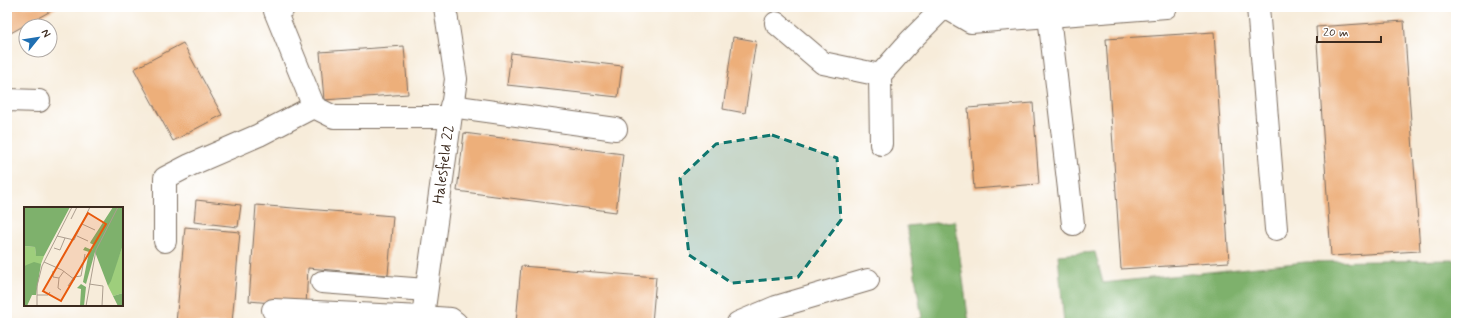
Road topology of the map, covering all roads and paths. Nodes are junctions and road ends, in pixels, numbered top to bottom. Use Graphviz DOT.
graph roads {
  1 [pos="284,7"];
  2 [pos="445,7"];
  3 [pos="945,7"];
  4 [pos="1166,7"];
  5 [pos="1258,7"];
  6 [pos="1049,16"];
  7 [pos="776,23"];
  8 [pos="880,75"];
  9 [pos="7,100"];
  10 [pos="39,101"];
  11 [pos="313,107"];
  12 [pos="451,111"];
  13 [pos="616,129"];
  14 [pos="881,144"];
  15 [pos="1073,224"];
  16 [pos="1276,230"];
  17 [pos="165,241"];
  18 [pos="868,280"];
  19 [pos="322,282"];
  20 [pos="426,290"];
  21 [pos="273,310"];
  22 [pos="422,320"];
  23 [pos="456,323"];
  24 [pos="738,323"];
  1 -- 11 [label="street"];
  2 -- 12 [label="street, Halesfield 22"];
  3 -- 6 [label="street"];
  3 -- 8 [label="street"];
  4 -- 6 [label="street"];
  5 -- 16 [label="street"];
  6 -- 15 [label="street"];
  7 -- 8 [label="street"];
  8 -- 14 [label="street"];
  9 -- 10 [label="street"];
  11 -- 12 [label="street"];
  11 -- 17 [label="street"];
  12 -- 13 [label="street"];
  12 -- 20 [label="street, Halesfield 22"];
  18 -- 24 [label="street"];
  19 -- 20 [label="street"];
  20 -- 22 [label="street, Halesfield 22"];
  21 -- 22 [label="street"];
  22 -- 23 [label="street"];
}
